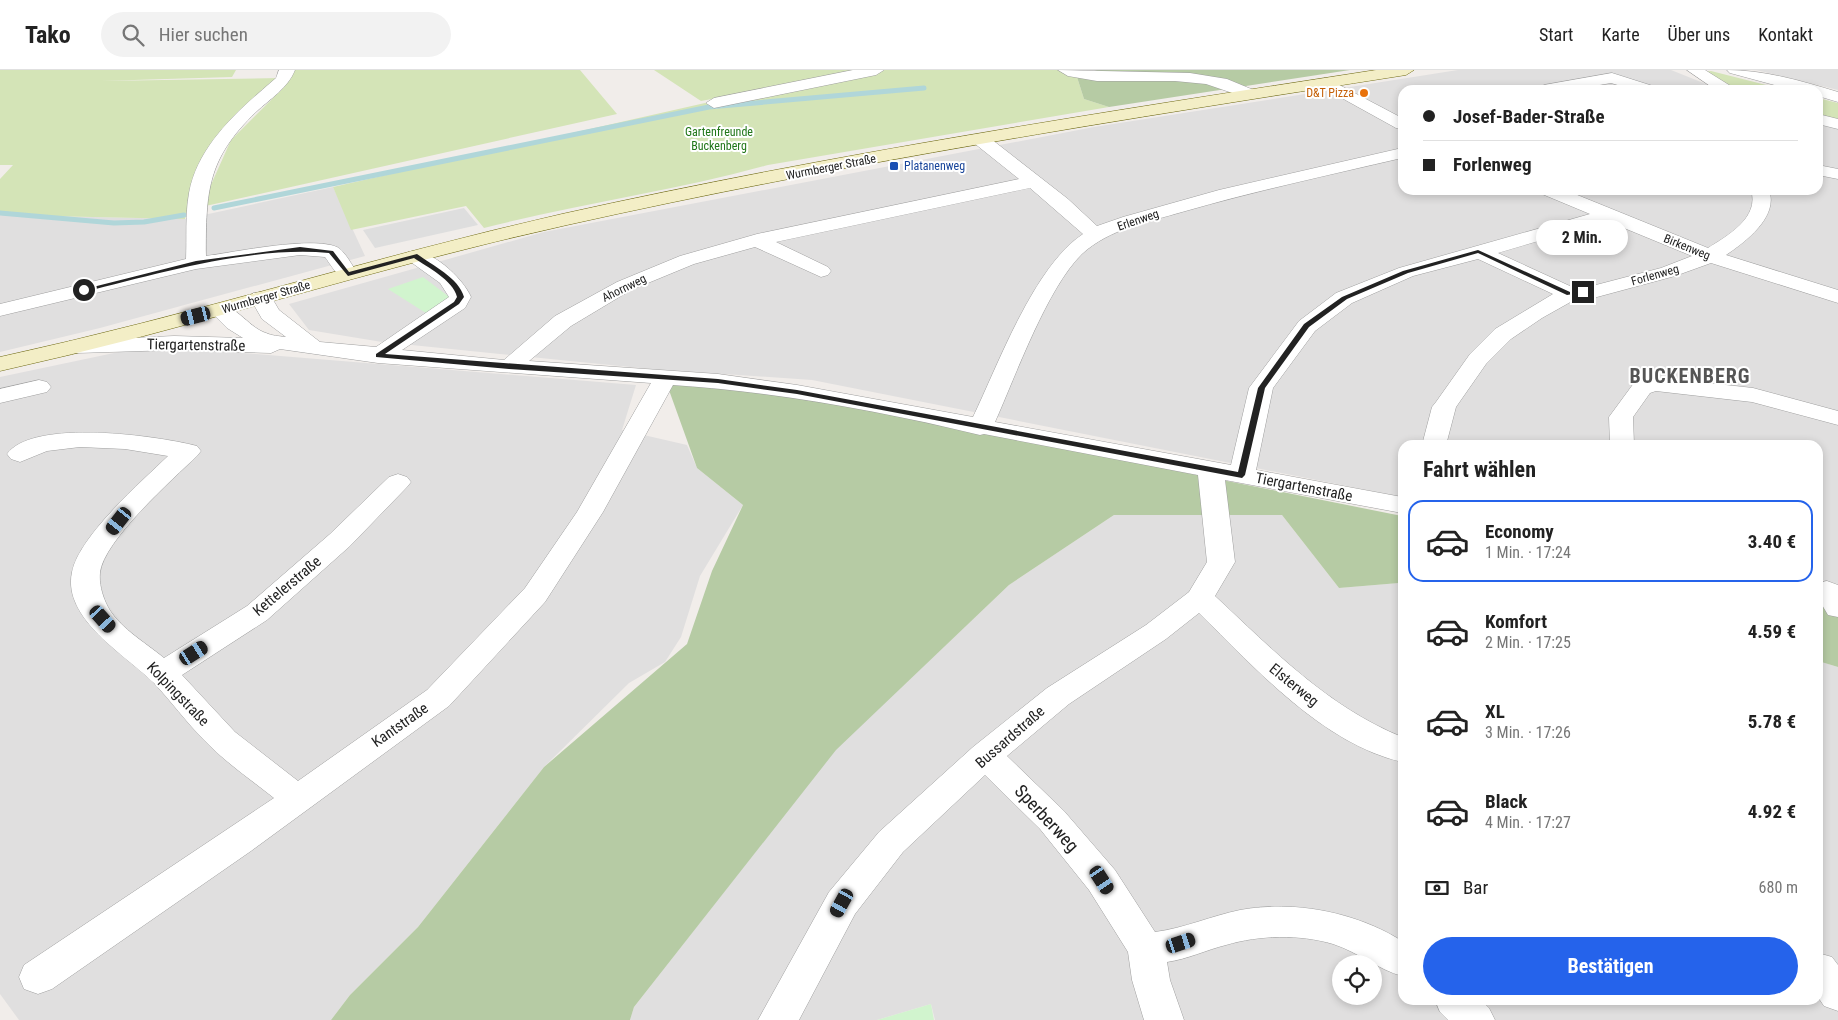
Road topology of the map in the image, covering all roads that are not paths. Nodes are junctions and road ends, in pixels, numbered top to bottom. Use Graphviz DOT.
graph roads {
  1 [pos="287,70"];
  2 [pos="876,70"];
  3 [pos="1066,70"];
  4 [pos="1406,70"];
  5 [pos="1695,70"];
  6 [pos="1735,70"];
  7 [pos="1326,82"];
  8 [pos="1572,85"];
  9 [pos="1634,85"];
  10 [pos="1719,85"];
  11 [pos="1793,85"];
  12 [pos="1823,92"];
  13 [pos="1250,94"];
  14 [pos="1838,97"];
  15 [pos="714,103"];
  16 [pos="1398,120"];
  17 [pos="1823,120"];
  18 [pos="1838,124"];
  19 [pos="980,140"];
  20 [pos="1398,154"];
  21 [pos="1823,171"];
  22 [pos="1838,174"];
  23 [pos="1032,182"];
  24 [pos="1561,195"];
  25 [pos="1762,195"];
  26 [pos="1606,215"];
  27 [pos="1095,235"];
  28 [pos="757,240"];
  29 [pos="1478,251"];
  30 [pos="415,256"];
  31 [pos="1710,256"];
  32 [pos="196,263"];
  33 [pos="821,271"];
  34 [pos="348,274"];
  35 [pos="1570,294"];
  36 [pos="1835,294"];
  37 [pos="261,298"];
  38 [pos="0,310"];
  39 [pos="220,310"];
  40 [pos="76,346"];
  41 [pos="315,348"];
  42 [pos="378,356"];
  43 [pos="0,364"];
  44 [pos="509,367"];
  45 [pos="665,378"];
  46 [pos="39,387"];
  47 [pos="0,396"];
  48 [pos="1838,418"];
  49 [pos="980,428"];
  50 [pos="1435,440"];
  51 [pos="1622,440"];
  52 [pos="20,454"];
  53 [pos="1210,469"];
  54 [pos="1242,475"];
  55 [pos="398,482"];
  56 [pos="1398,504"];
  57 [pos="1200,598"];
  58 [pos="162,673"];
  59 [pos="1398,748"];
  60 [pos="985,756"];
  61 [pos="297,798"];
  62 [pos="1146,949"];
  63 [pos="1398,958"];
  64 [pos="1823,975"];
  65 [pos="38,978"];
  66 [pos="1838,994"];
  67 [pos="1459,1005"];
  68 [pos="778,1020"];
  69 [pos="1164,1020"];
  70 [pos="1475,1020"];
  1 -- 32 [label="street"];
  2 -- 15 [label="street"];
  3 -- 13 [label="street"];
  4 -- 7 [label="main road, Wurmberger Straße"];
  5 -- 10 [label="street"];
  6 -- 11 [label="street"];
  7 -- 13 [label="main road, Wurmberger Straße"];
  7 -- 16 [label="street"];
  8 -- 9 [label="street"];
  12 -- 14 [label="street"];
  13 -- 19 [label="main road, Wurmberger Straße"];
  17 -- 18 [label="street"];
  19 -- 23 [label="street"];
  19 -- 30 [label="main road, Wurmberger Straße"];
  20 -- 27 [label="street, Erlenweg"];
  21 -- 22 [label="street"];
  23 -- 27 [label="street"];
  23 -- 28 [label="street, Ahornweg"];
  24 -- 26 [label="street, Birkenweg"];
  25 -- 31 [label="street, Forlenweg"];
  26 -- 29 [label="street"];
  26 -- 31 [label="street, Birkenweg"];
  27 -- 49 [label="street, Erlenweg"];
  28 -- 33 [label="street"];
  28 -- 44 [label="street, Ahornweg"];
  29 -- 35 [label="street"];
  29 -- 54 [label="street"];
  30 -- 34 [label="main road, Wurmberger Straße"];
  30 -- 42 [label="street"];
  31 -- 35 [label="street, Forlenweg"];
  31 -- 36 [label="street, Birkenweg"];
  32 -- 34 [label="street"];
  32 -- 38 [label="street"];
  34 -- 37 [label="main road, Wurmberger Straße"];
  35 -- 50 [label="street, Forlenweg"];
  37 -- 39 [label="main road, Wurmberger Straße"];
  37 -- 41 [label="street, Tiergartenstraße"];
  39 -- 40 [label="main road, Wurmberger Straße"];
  39 -- 41 [label="street, Tiergartenstraße"];
  40 -- 41 [label="street, Tiergartenstraße"];
  40 -- 43 [label="main road, Wurmberger Straße"];
  41 -- 42 [label="street, Tiergartenstraße"];
  42 -- 44 [label="street, Tiergartenstraße"];
  44 -- 45 [label="street, Tiergartenstraße"];
  45 -- 49 [label="street, Tiergartenstraße"];
  45 -- 61 [label="street, Kantstraße"];
  46 -- 47 [label="street"];
  48 -- 51 [label="street"];
  49 -- 53 [label="street, Tiergartenstraße"];
  52 -- 58 [label="street, Kolpingstraße"];
  53 -- 54 [label="street, Tiergartenstraße"];
  53 -- 57 [label="street, Bussardstraße"];
  54 -- 56 [label="street, Tiergartenstraße"];
  55 -- 58 [label="street, Kettelerstraße"];
  57 -- 59 [label="street, Elsterweg"];
  57 -- 60 [label="street, Bussardstraße"];
  58 -- 61 [label="street, Kolpingstraße"];
  60 -- 62 [label="street, Sperberweg"];
  60 -- 68 [label="street, Bussardstraße"];
  61 -- 65 [label="street, Kantstraße"];
  62 -- 63 [label="street"];
  62 -- 69 [label="street, Sperberweg"];
  64 -- 66 [label="street"];
  67 -- 70 [label="street"];
}
